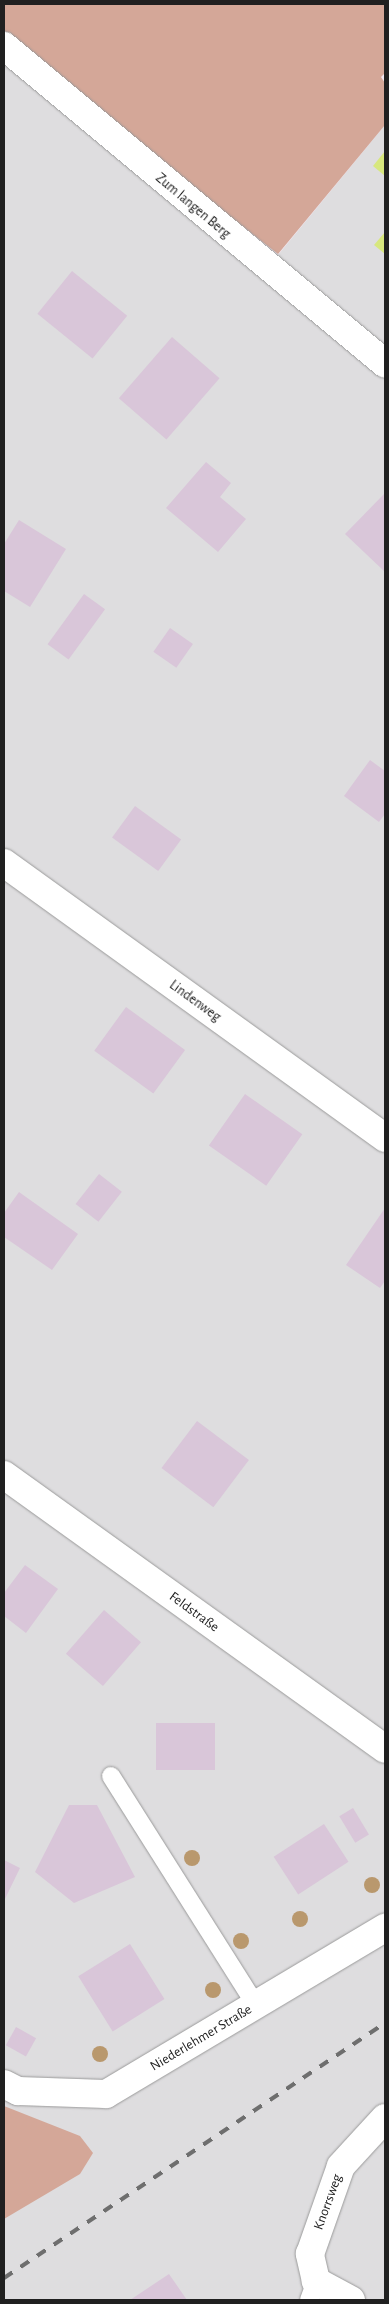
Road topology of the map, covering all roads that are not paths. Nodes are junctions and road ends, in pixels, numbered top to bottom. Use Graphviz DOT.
graph roads {
  1 [pos="4,46"];
  2 [pos="385,364"];
  3 [pos="4,863"];
  4 [pos="385,1138"];
  5 [pos="4,1475"];
  6 [pos="385,1749"];
  7 [pos="111,1776"];
  8 [pos="385,1928"];
  9 [pos="256,2005"];
  10 [pos="4,2084"];
  11 [pos="385,2118"];
  12 [pos="312,2291"];
  13 [pos="351,2300"];
  1 -- 2 [label="street, Zum langen Berg"];
  3 -- 4 [label="street, Lindenweg"];
  5 -- 6 [label="street, Feldstraße"];
  7 -- 9 [label="lane"];
  8 -- 9 [label="street, Niederlehmer Straße"];
  9 -- 10 [label="street, Niederlehmer Straße"];
  11 -- 12 [label="street, Knorrsweg"];
  12 -- 13 [label="street"];
}
